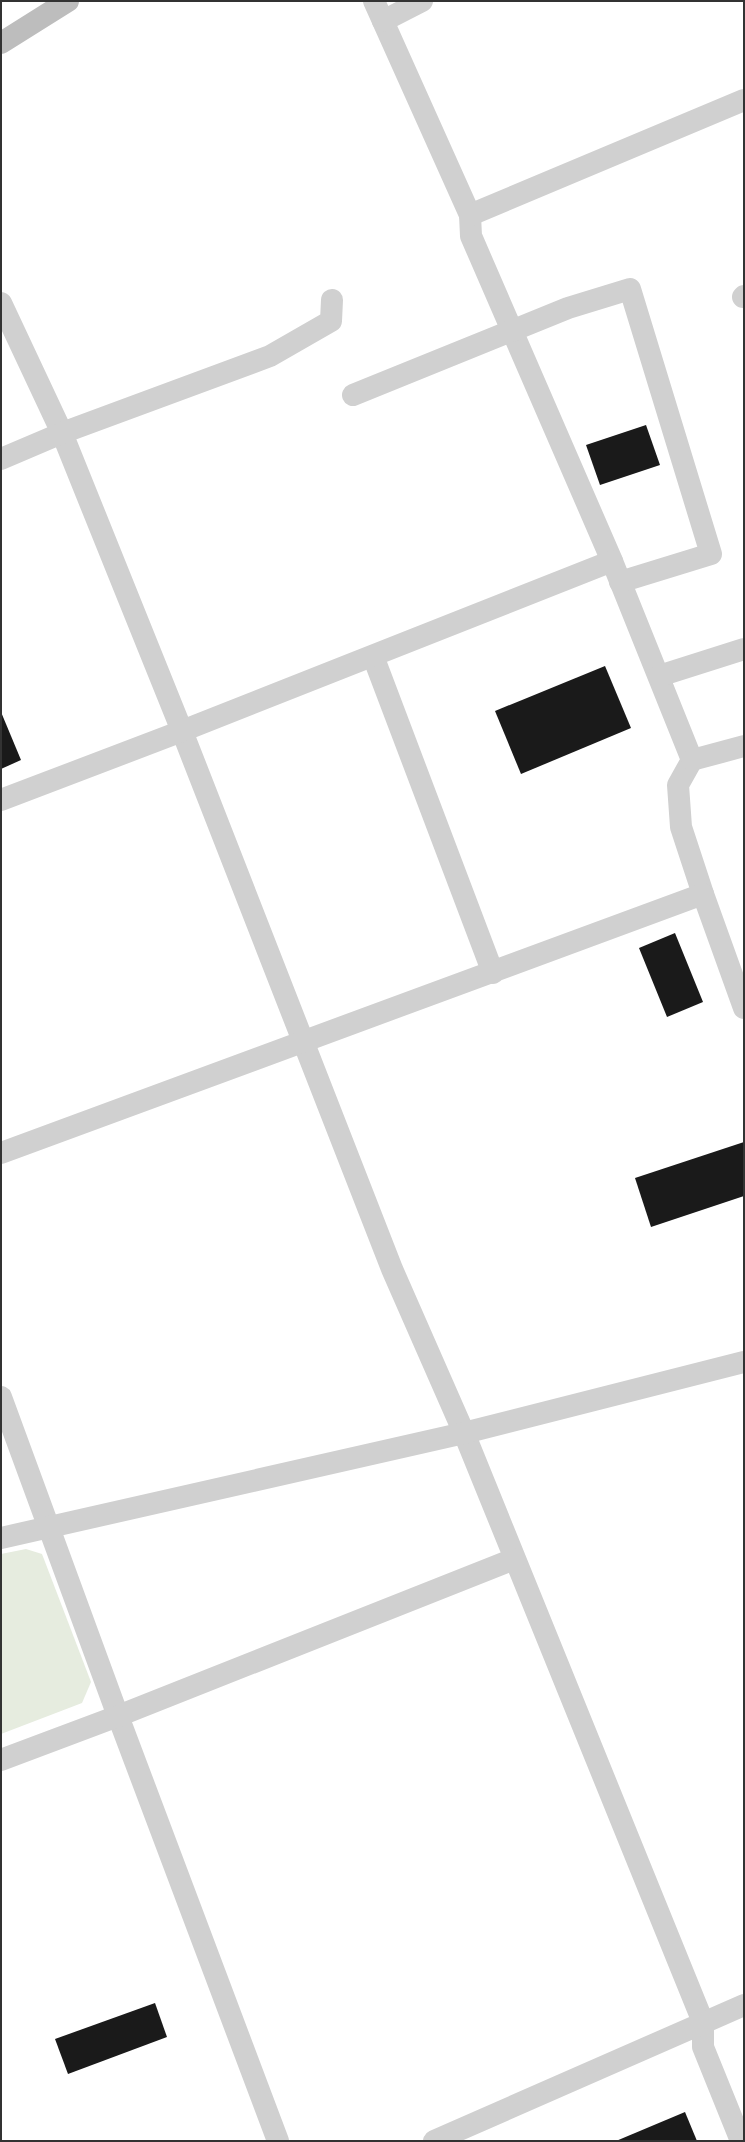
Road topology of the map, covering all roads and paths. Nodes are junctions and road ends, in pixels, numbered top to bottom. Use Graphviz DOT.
graph roads {
  1 [pos="374,1"];
  2 [pos="422,1"];
  3 [pos="60,3"];
  4 [pos="383,21"];
  5 [pos="1,43"];
  6 [pos="744,100"];
  7 [pos="470,215"];
  8 [pos="332,300"];
  9 [pos="1,303"];
  10 [pos="512,331"];
  11 [pos="353,395"];
  12 [pos="62,433"];
  13 [pos="1,459"];
  14 [pos="612,561"];
  15 [pos="620,582"];
  16 [pos="744,649"];
  17 [pos="373,656"];
  18 [pos="659,676"];
  19 [pos="182,731"];
  20 [pos="744,746"];
  21 [pos="692,760"];
  22 [pos="1,800"];
  23 [pos="703,894"];
  24 [pos="493,973"];
  25 [pos="744,1008"];
  26 [pos="304,1042"];
  27 [pos="1,1153"];
  28 [pos="744,1362"];
  29 [pos="1,1397"];
  30 [pos="464,1433"];
  31 [pos="50,1527"];
  32 [pos="1,1538"];
  33 [pos="514,1559"];
  34 [pos="118,1716"];
  35 [pos="1,1760"];
  36 [pos="744,2005"];
  37 [pos="703,2022"];
  38 [pos="278,2141"];
  39 [pos="434,2141"];
  40 [pos="740,2141"];
  1 -- 4 [label="street"];
  2 -- 4 [label="street"];
  3 -- 5 [label="main road"];
  4 -- 7 [label="street"];
  6 -- 7 [label="street"];
  7 -- 10 [label="street"];
  8 -- 12 [label="street"];
  9 -- 12 [label="street"];
  10 -- 11 [label="street"];
  10 -- 14 [label="street"];
  10 -- 15 [label="street"];
  12 -- 13 [label="street"];
  12 -- 19 [label="street"];
  14 -- 15 [label="street"];
  14 -- 17 [label="street"];
  15 -- 18 [label="street"];
  16 -- 18 [label="street"];
  17 -- 19 [label="street"];
  17 -- 24 [label="street"];
  18 -- 21 [label="street"];
  19 -- 22 [label="street"];
  19 -- 26 [label="street"];
  20 -- 21 [label="street"];
  21 -- 23 [label="street"];
  23 -- 24 [label="street"];
  23 -- 25 [label="street"];
  24 -- 26 [label="street"];
  26 -- 27 [label="street"];
  26 -- 30 [label="street"];
  28 -- 30 [label="street"];
  29 -- 31 [label="street"];
  30 -- 31 [label="street"];
  30 -- 33 [label="street"];
  31 -- 32 [label="street"];
  31 -- 34 [label="street"];
  33 -- 34 [label="street"];
  33 -- 37 [label="street"];
  34 -- 35 [label="street"];
  34 -- 38 [label="street"];
  36 -- 37 [label="street"];
  37 -- 39 [label="street"];
  37 -- 40 [label="street"];
}
